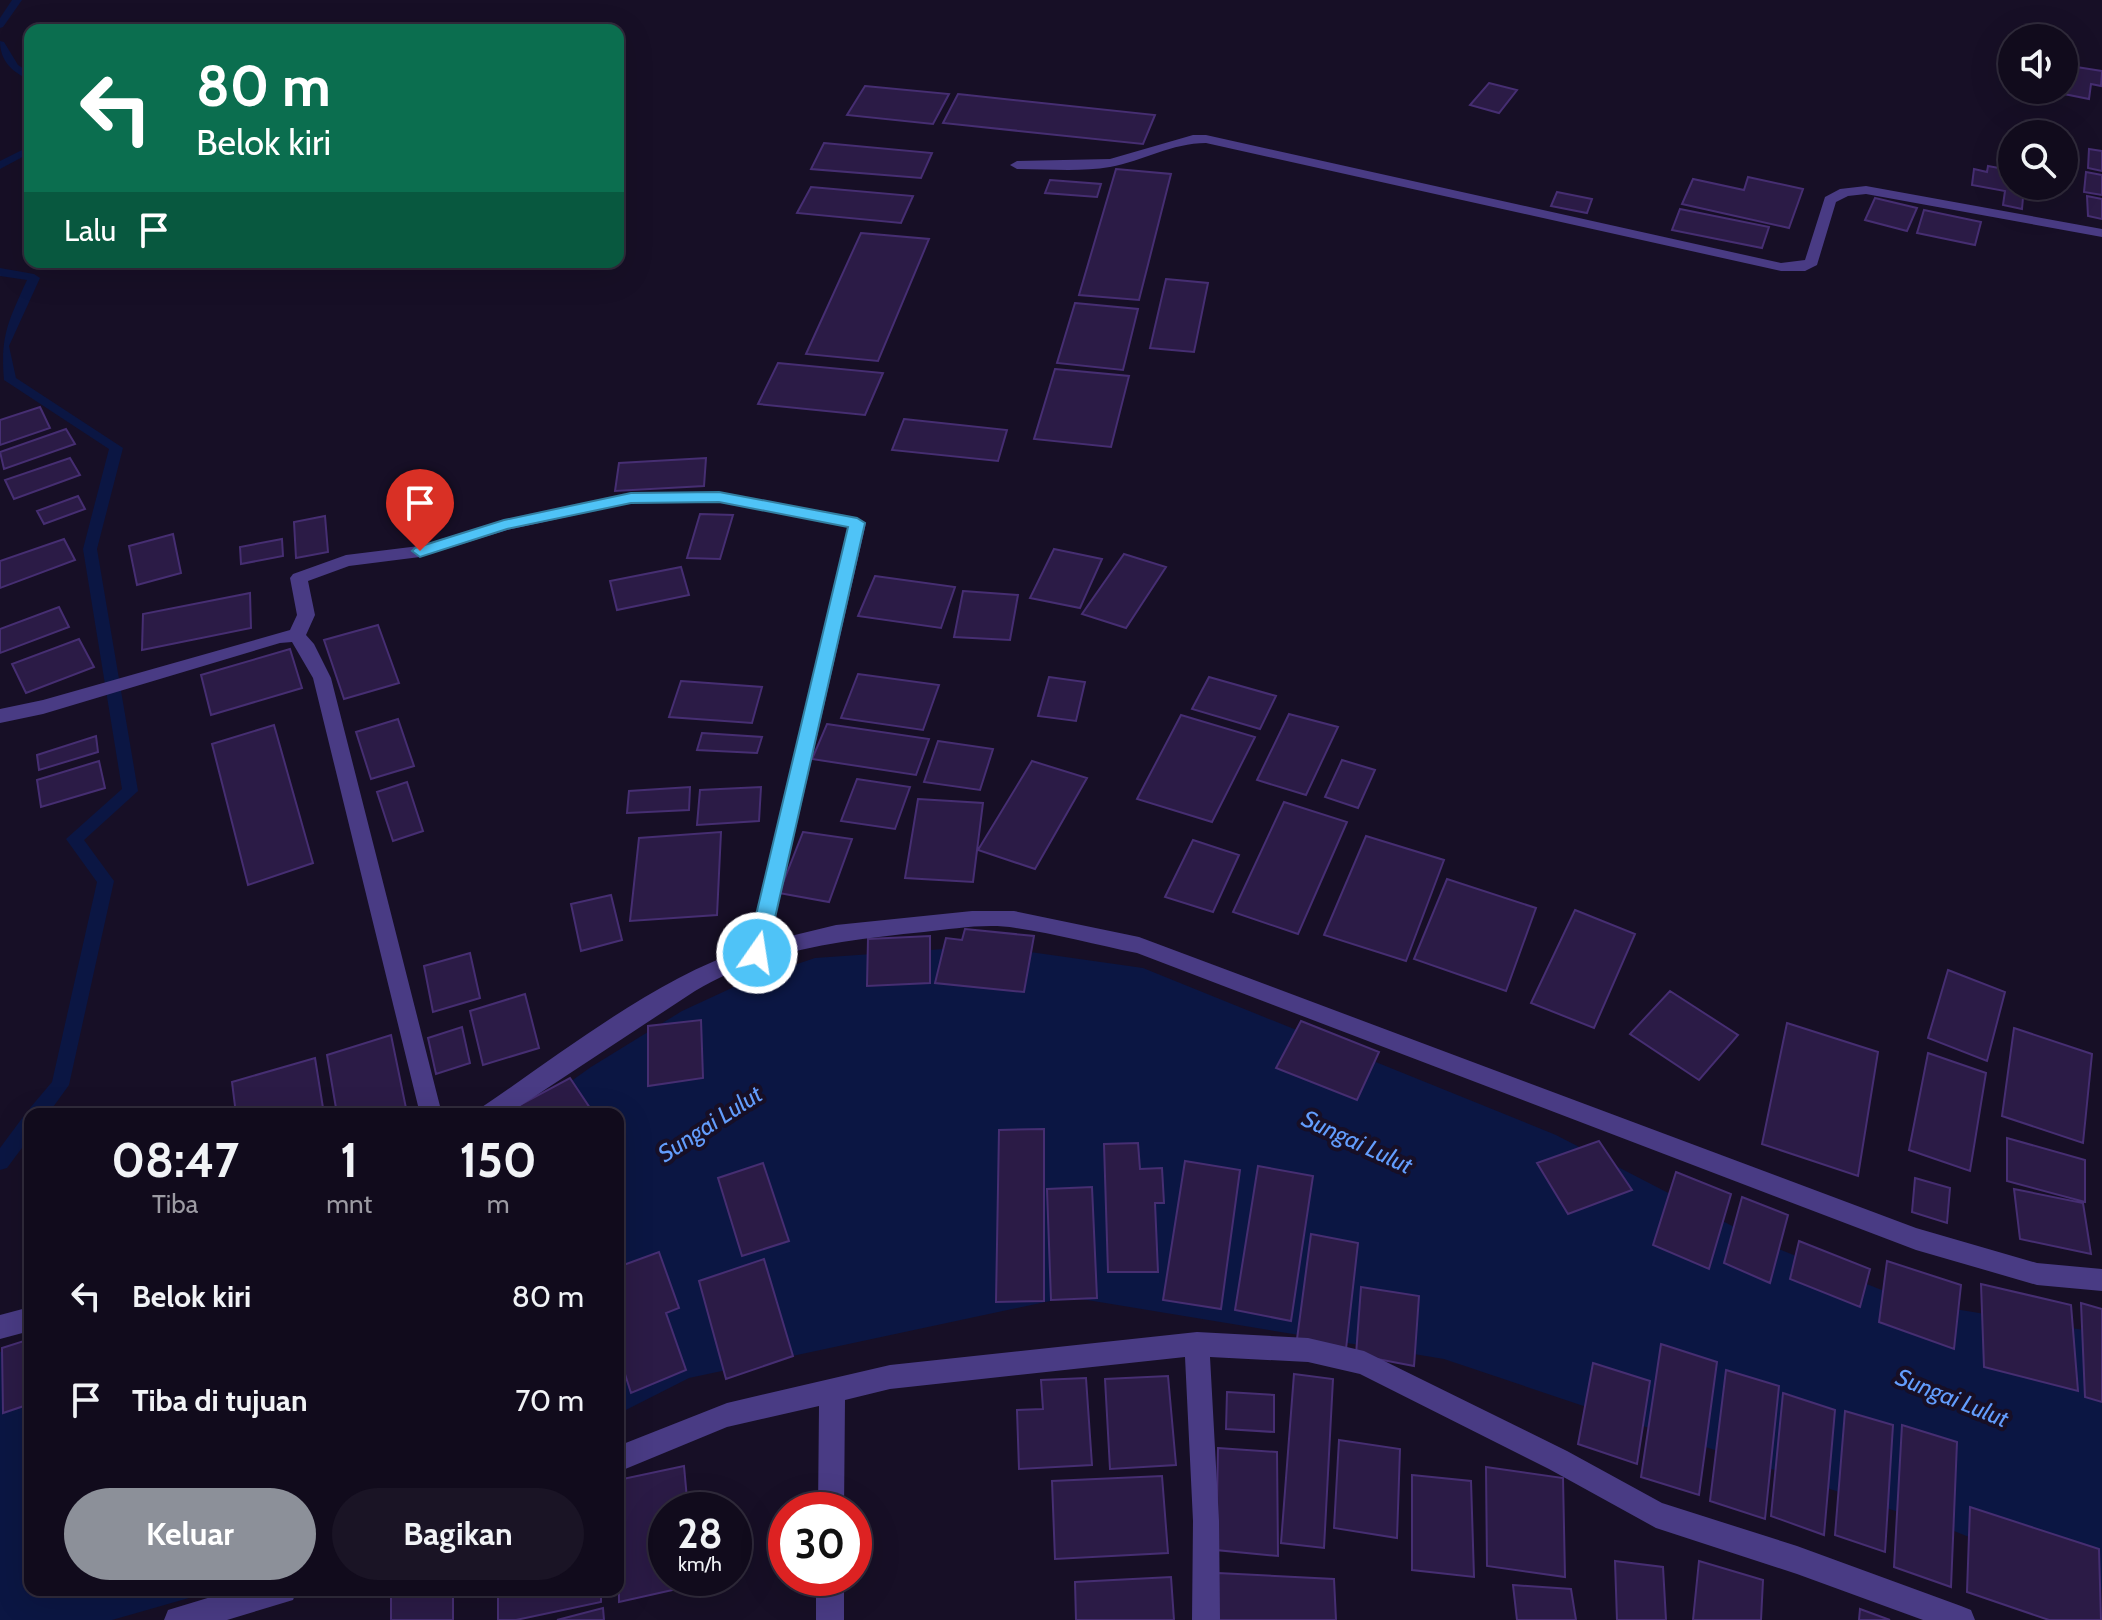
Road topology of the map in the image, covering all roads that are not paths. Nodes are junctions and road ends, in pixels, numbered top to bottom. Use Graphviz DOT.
graph roads {
  1 [pos="1017,165"];
  2 [pos="2102,233"];
  3 [pos="296,636"];
  4 [pos="0,716"];
  5 [pos="757,953"];
  6 [pos="430,1108"];
  7 [pos="499,1108"];
  8 [pos="2102,1280"];
  9 [pos="24,1321"];
  10 [pos="0,1327"];
  11 [pos="1197,1344"];
  12 [pos="832,1391"];
  13 [pos="624,1457"];
  14 [pos="831,1492"];
  15 [pos="262,1596"];
  16 [pos="830,1596"];
  17 [pos="178,1620"];
  18 [pos="830,1620"];
  19 [pos="1206,1620"];
  20 [pos="1961,1620"];
  1 -- 2 [label="street"];
  3 -- 4 [label="street"];
  3 -- 5 [label="street"];
  3 -- 6 [label="street"];
  5 -- 7 [label="street"];
  5 -- 8 [label="street"];
  9 -- 10 [label="street"];
  11 -- 12 [label="street"];
  11 -- 19 [label="street"];
  11 -- 20 [label="street"];
  12 -- 13 [label="street"];
  12 -- 14 [label="street"];
  15 -- 17 [label="street"];
  16 -- 18 [label="street"];
}
